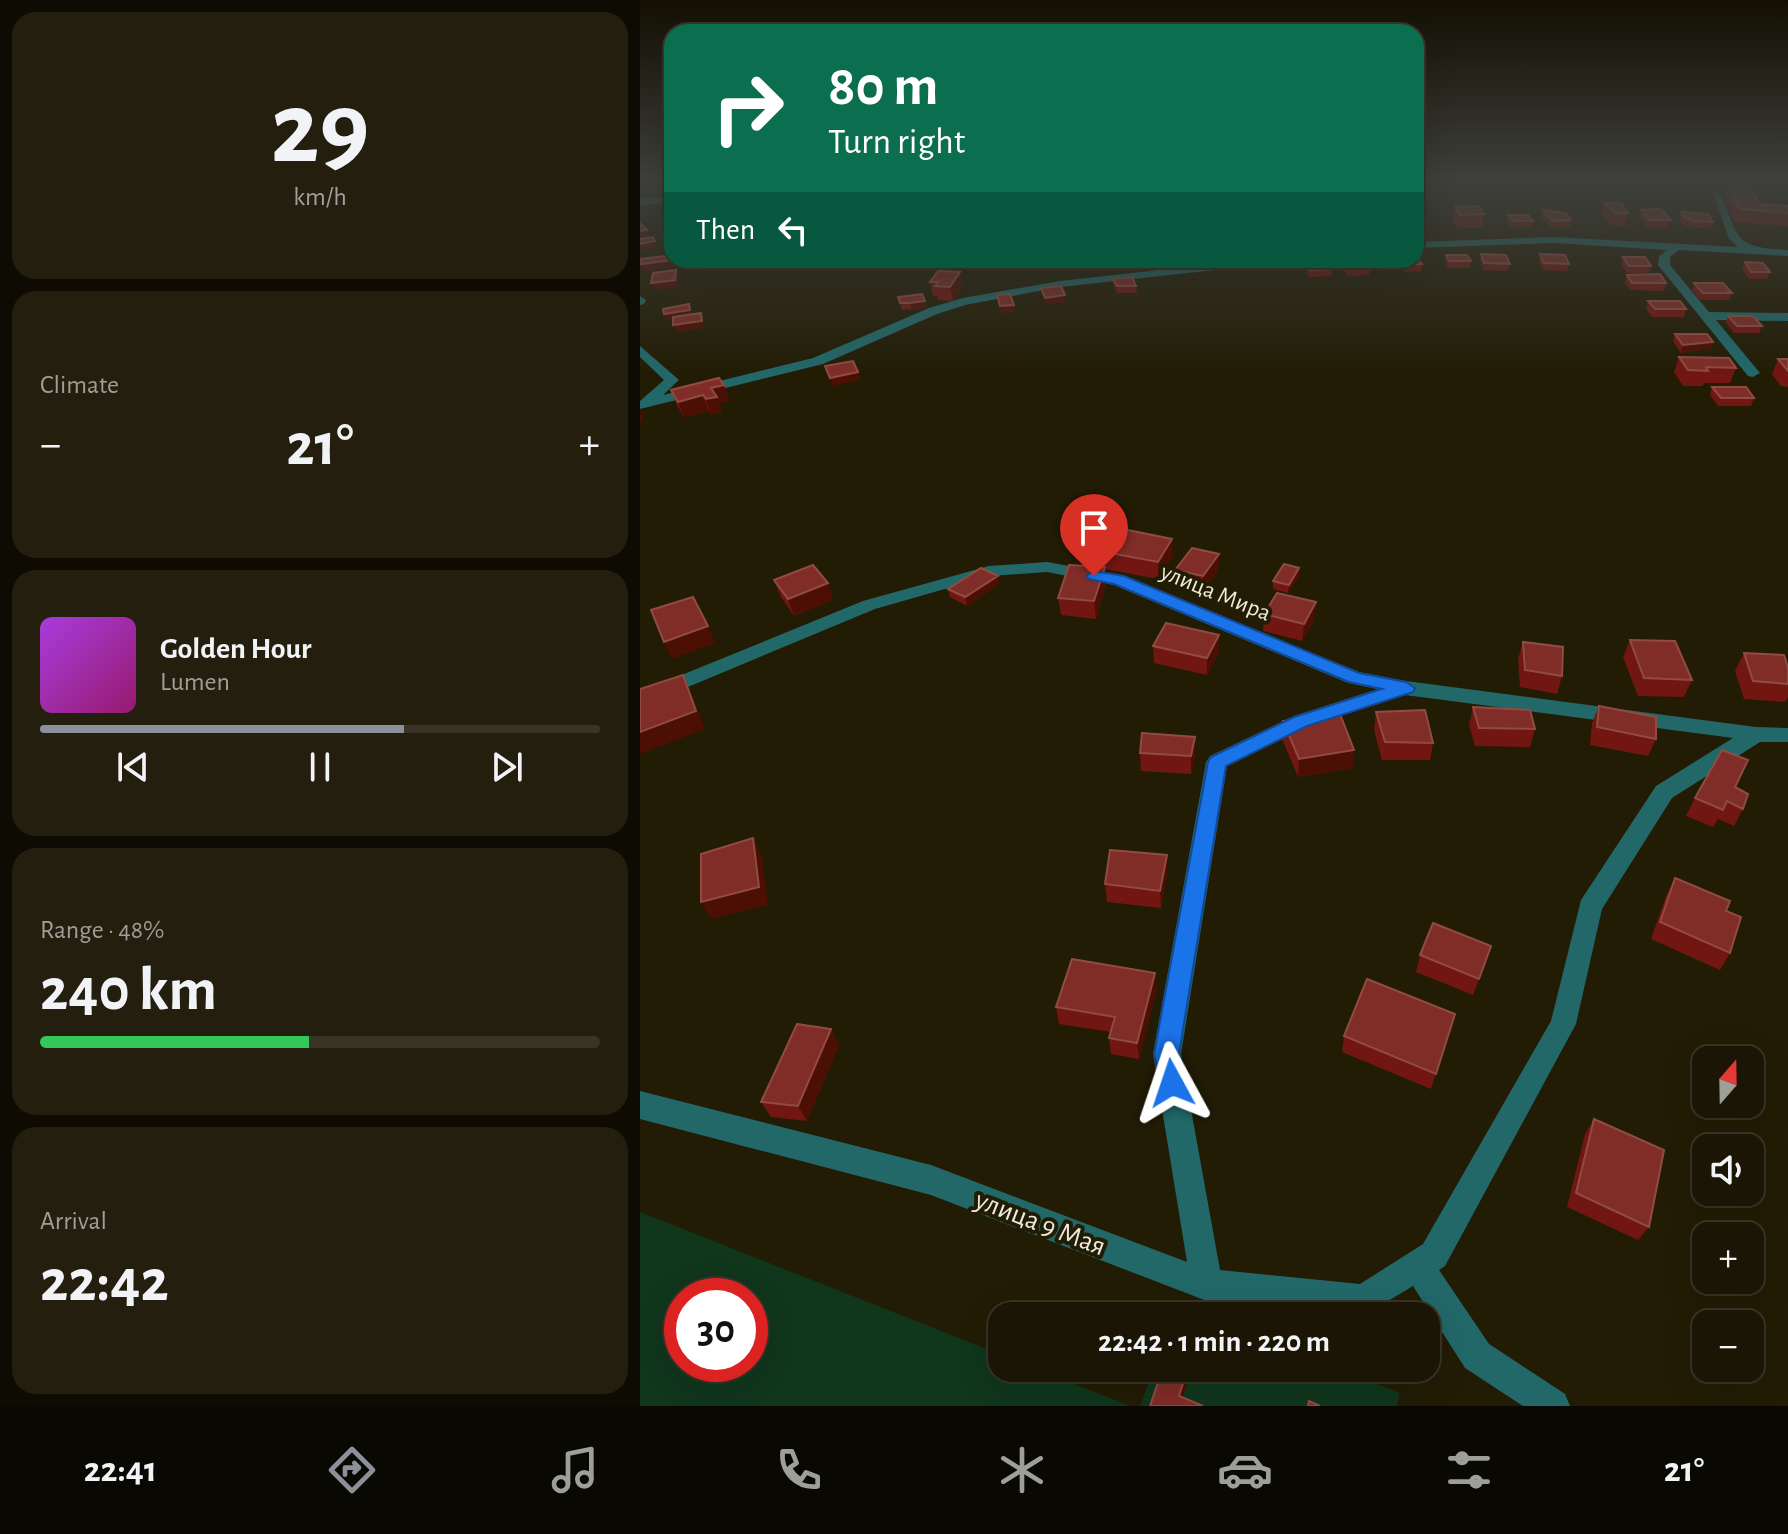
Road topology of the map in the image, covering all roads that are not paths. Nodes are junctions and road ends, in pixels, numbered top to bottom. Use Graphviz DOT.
graph roads {
  1 [pos="1649,245"];
  2 [pos="1742,245"];
  3 [pos="1678,246"];
  4 [pos="1749,250"];
  5 [pos="1788,253"];
  6 [pos="1205,268"];
  7 [pos="1706,316"];
  8 [pos="1788,317"];
  9 [pos="640,350"];
  10 [pos="1753,373"];
  11 [pos="672,380"];
  12 [pos="705,388"];
  13 [pos="644,403"];
  14 [pos="1406,688"];
  15 [pos="640,700"];
  16 [pos="1756,734"];
  17 [pos="1788,735"];
  18 [pos="640,1105"];
  19 [pos="1426,1260"];
  20 [pos="1207,1285"];
  21 [pos="1553,1406"];
  1 -- 3 [label="street"];
  2 -- 4 [label="street"];
  3 -- 4 [label="street"];
  3 -- 7 [label="street"];
  4 -- 5 [label="street"];
  6 -- 12 [label="street"];
  7 -- 8 [label="street"];
  7 -- 10 [label="street"];
  9 -- 11 [label="street"];
  11 -- 12 [label="street"];
  11 -- 13 [label="street"];
  12 -- 13 [label="street"];
  14 -- 15 [label="street, улица Мира"];
  14 -- 16 [label="street, улица Мира"];
  14 -- 20 [label="street"];
  16 -- 17 [label="street, улица Мира"];
  16 -- 19 [label="street"];
  18 -- 20 [label="street, улица 9 Мая"];
  19 -- 20 [label="street, улица 9 Мая"];
  19 -- 21 [label="street"];
}
